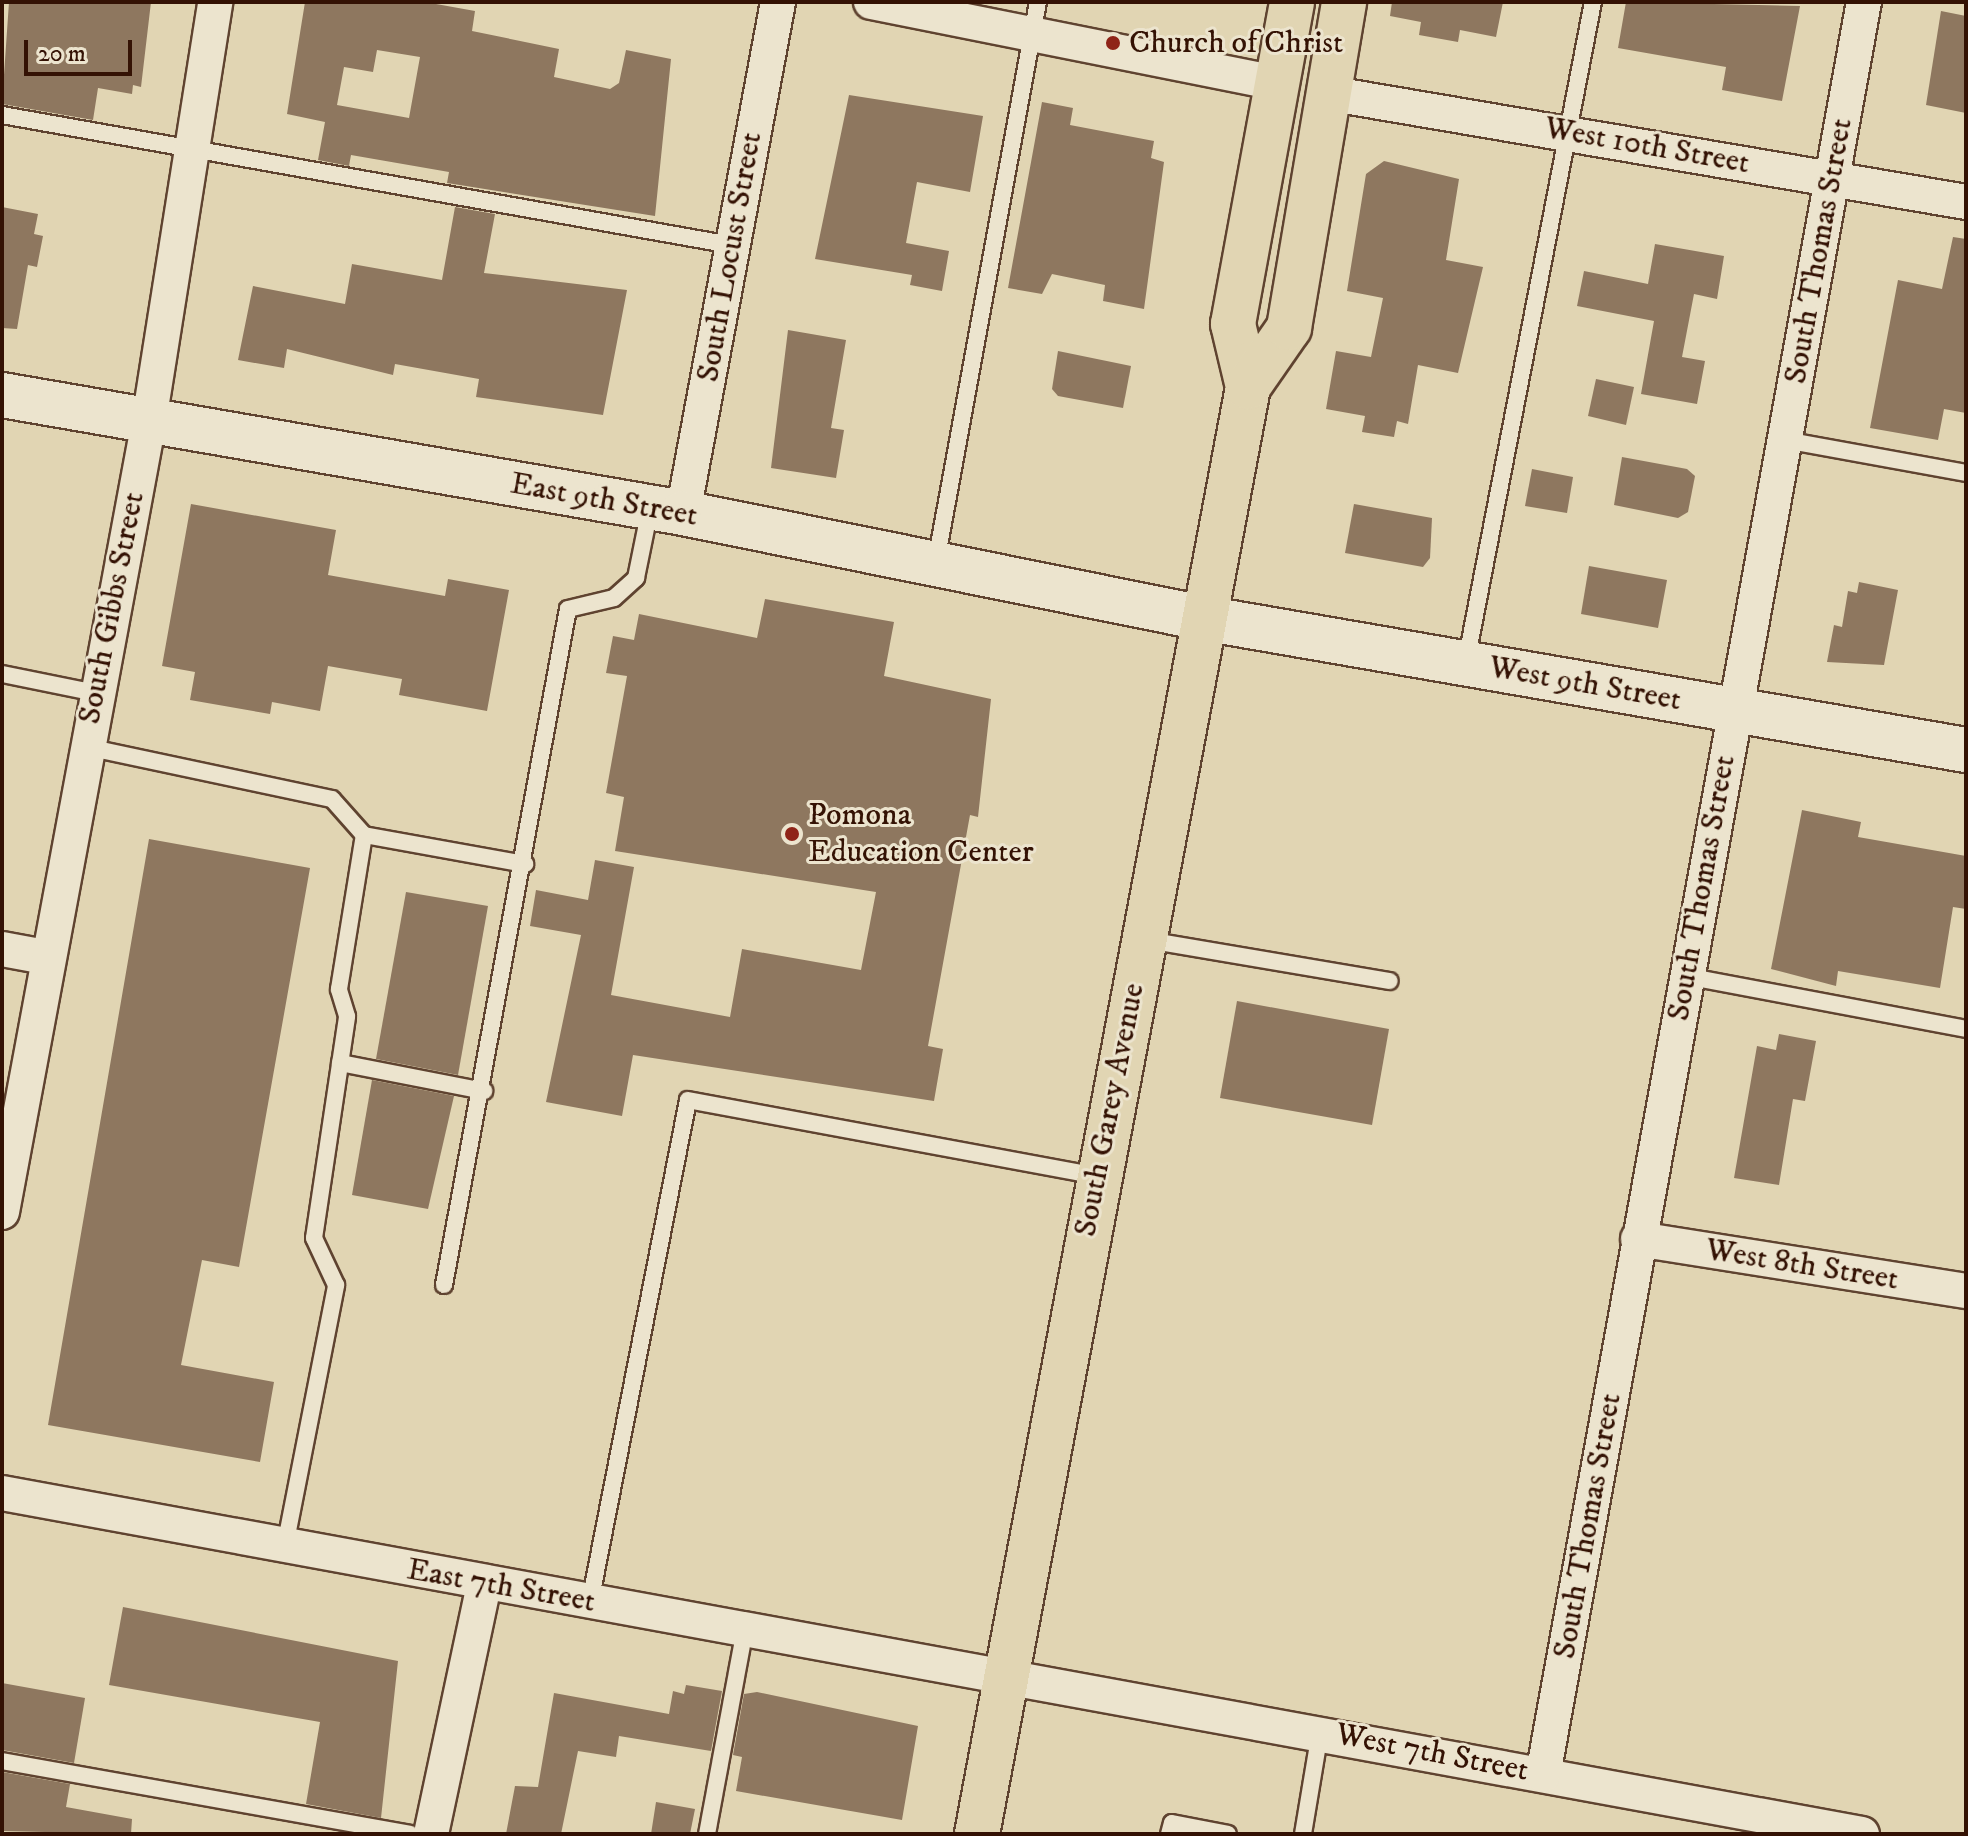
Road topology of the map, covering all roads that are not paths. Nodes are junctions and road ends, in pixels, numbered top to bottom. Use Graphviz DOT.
graph roads {
  1 [pos="215,2"];
  2 [pos="778,2"];
  3 [pos="871,2"];
  4 [pos="1292,2"];
  5 [pos="1344,2"];
  6 [pos="1593,2"];
  7 [pos="1864,2"];
  8 [pos="1035,18"];
  9 [pos="1278,83"];
  10 [pos="1327,93"];
  11 [pos="2,115"];
  12 [pos="1570,133"];
  13 [pos="191,150"];
  14 [pos="1833,177"];
  15 [pos="1966,202"];
  16 [pos="731,245"];
  17 [pos="1248,387"];
  18 [pos="2,395"];
  19 [pos="149,421"];
  20 [pos="1785,440"];
  21 [pos="1966,473"];
  22 [pos="667,510"];
  23 [pos="935,564"];
  24 [pos="1203,618"];
  25 [pos="1466,663"];
  26 [pos="2,674"];
  27 [pos="96,693"];
  28 [pos="1735,710"];
  29 [pos="85,747"];
  30 [pos="1966,750"];
  31 [pos="364,835"];
  32 [pos="525,864"];
  33 [pos="1142,940"];
  34 [pos="2,949"];
  35 [pos="45,957"];
  36 [pos="1686,976"];
  37 [pos="1390,981"];
  38 [pos="1966,1029"];
  39 [pos="340,1063"];
  40 [pos="484,1091"];
  41 [pos="1097,1176"];
  42 [pos="2,1212"];
  43 [pos="1638,1239"];
  44 [pos="444,1285"];
  45 [pos="1966,1291"];
  46 [pos="2,1493"];
  47 [pos="285,1546"];
  48 [pos="484,1584"];
  49 [pos="590,1602"];
  50 [pos="745,1629"];
  51 [pos="1001,1672"];
  52 [pos="1320,1732"];
  53 [pos="2,1761"];
  54 [pos="1543,1775"];
  55 [pos="410,1834"];
  56 [pos="431,1834"];
  57 [pos="707,1834"];
  58 [pos="977,1834"];
  59 [pos="1169,1834"];
  60 [pos="1228,1834"];
  61 [pos="1303,1834"];
  62 [pos="1862,1834"];
  1 -- 13 [label="street, South Gibbs Street"];
  2 -- 16 [label="street, South Locust Street"];
  3 -- 8 [label="street"];
  4 -- 9 [label="main road, South Garey Avenue"];
  5 -- 10 [label="main road, South Garey Avenue"];
  6 -- 12 [label="lane"];
  7 -- 14 [label="street, South Thomas Street"];
  8 -- 9 [label="street"];
  8 -- 23 [label="lane"];
  9 -- 17 [label="main road, South Garey Avenue"];
  10 -- 12 [label="street, West 10th Street"];
  10 -- 17 [label="main road, South Garey Avenue"];
  11 -- 13 [label="lane"];
  12 -- 14 [label="street, West 10th Street"];
  12 -- 25 [label="lane"];
  13 -- 16 [label="lane"];
  13 -- 19 [label="street, South Gibbs Street"];
  14 -- 15 [label="street, West 10th Street"];
  14 -- 20 [label="street, South Thomas Street"];
  16 -- 22 [label="street, South Locust Street"];
  17 -- 24 [label="main road, South Garey Avenue"];
  18 -- 19 [label="street, East 9th Street"];
  19 -- 22 [label="street, East 9th Street"];
  19 -- 27 [label="street, South Gibbs Street"];
  20 -- 21 [label="lane"];
  20 -- 28 [label="street, South Thomas Street"];
  22 -- 23 [label="street, East 9th Street"];
  22 -- 32 [label="lane"];
  23 -- 24 [label="street, East 9th Street"];
  24 -- 25 [label="street, West 9th Street"];
  24 -- 33 [label="main road, South Garey Avenue"];
  25 -- 28 [label="street, West 9th Street"];
  26 -- 27 [label="lane"];
  27 -- 29 [label="street, South Gibbs Street"];
  28 -- 30 [label="street, West 9th Street"];
  28 -- 36 [label="street, South Thomas Street"];
  29 -- 31 [label="lane"];
  29 -- 35 [label="street, South Gibbs Street"];
  31 -- 32 [label="lane"];
  31 -- 39 [label="lane"];
  32 -- 40 [label="lane"];
  33 -- 37 [label="lane"];
  33 -- 41 [label="main road, South Garey Avenue"];
  34 -- 35 [label="street"];
  35 -- 42 [label="street, South Gibbs Street"];
  36 -- 38 [label="lane"];
  36 -- 43 [label="street, South Thomas Street"];
  39 -- 40 [label="lane"];
  39 -- 47 [label="lane"];
  40 -- 44 [label="lane"];
  41 -- 49 [label="lane"];
  41 -- 51 [label="main road, South Garey Avenue"];
  43 -- 45 [label="street, West 8th Street"];
  43 -- 54 [label="street, South Thomas Street"];
  46 -- 47 [label="street, East 7th Street"];
  47 -- 48 [label="street, East 7th Street"];
  48 -- 49 [label="street, East 7th Street"];
  48 -- 56 [label="street"];
  49 -- 50 [label="street, East 7th Street"];
  50 -- 51 [label="street, East 7th Street"];
  50 -- 57 [label="lane"];
  51 -- 52 [label="street, West 7th Street"];
  51 -- 58 [label="main road, South Garey Avenue"];
  52 -- 54 [label="street, West 7th Street"];
  52 -- 61 [label="lane"];
  53 -- 55 [label="lane"];
  54 -- 62 [label="street, West 7th Street"];
  59 -- 60 [label="lane"];
}
